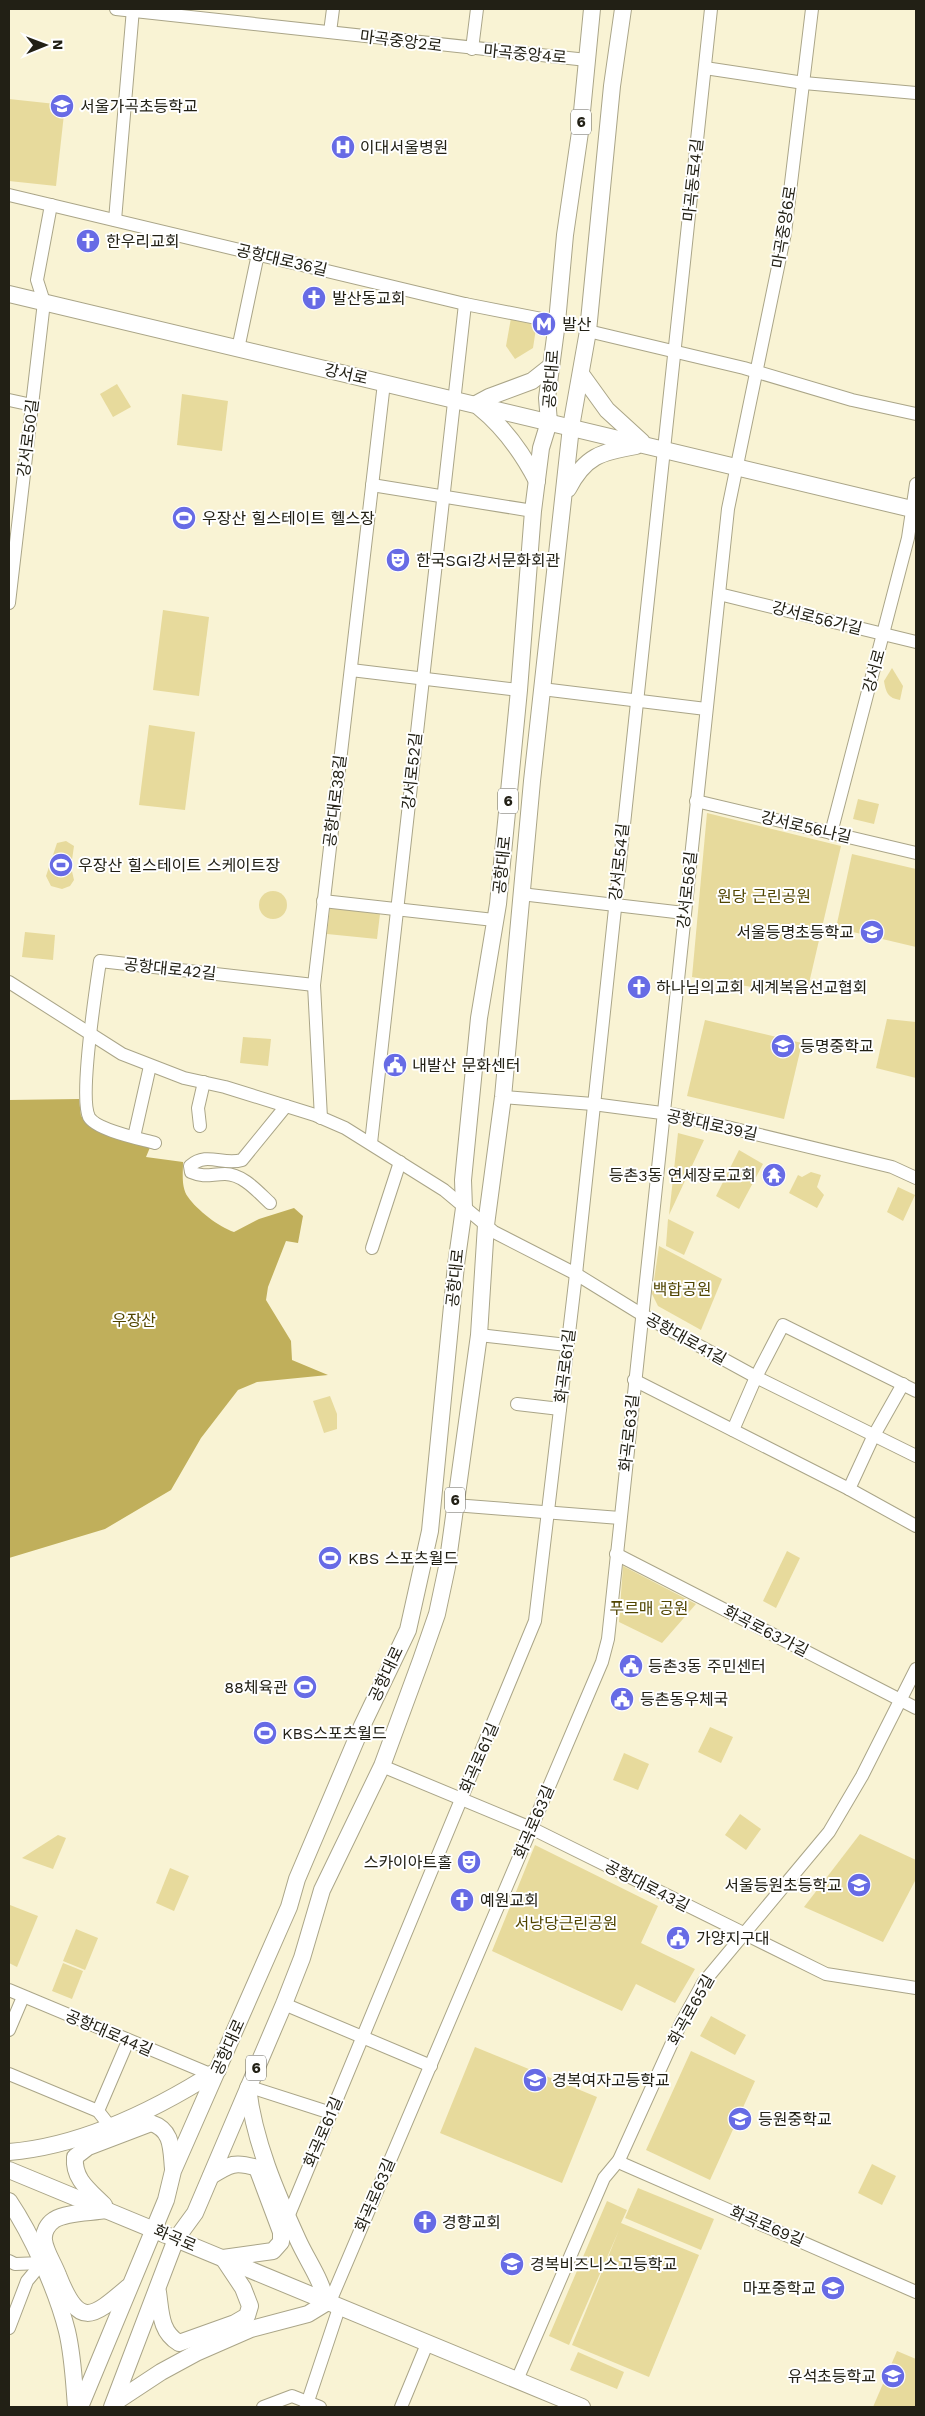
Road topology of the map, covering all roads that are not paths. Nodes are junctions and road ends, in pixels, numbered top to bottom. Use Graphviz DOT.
graph roads {
  1 [pos="116,9"];
  2 [pos="333,9"];
  3 [pos="477,9"];
  4 [pos="592,9"];
  5 [pos="623,9"];
  6 [pos="711,9"];
  7 [pos="812,9"];
  8 [pos="133,10"];
  9 [pos="330,32"];
  10 [pos="472,49"];
  11 [pos="588,60"];
  12 [pos="705,68"];
  13 [pos="804,83"];
  14 [pos="916,93"];
  15 [pos="9,195"];
  16 [pos="51,205"];
  17 [pos="115,220"];
  18 [pos="258,254"];
  19 [pos="9,294"];
  20 [pos="44,302"];
  21 [pos="465,304"];
  22 [pos="557,322"];
  23 [pos="588,331"];
  24 [pos="238,349"];
  25 [pos="676,351"];
  26 [pos="550,366"];
  27 [pos="756,371"];
  28 [pos="581,374"];
  29 [pos="384,383"];
  30 [pos="454,399"];
  31 [pos="9,400"];
  32 [pos="32,404"];
  33 [pos="476,404"];
  34 [pos="916,414"];
  35 [pos="549,422"];
  36 [pos="571,427"];
  37 [pos="646,445"];
  38 [pos="662,449"];
  39 [pos="736,467"];
  40 [pos="537,481"];
  41 [pos="916,484"];
  42 [pos="372,485"];
  43 [pos="563,497"];
  44 [pos="443,498"];
  45 [pos="915,510"];
  46 [pos="533,511"];
  47 [pos="719,594"];
  48 [pos="9,603"];
  49 [pos="884,634"];
  50 [pos="916,642"];
  51 [pos="351,670"];
  52 [pos="422,679"];
  53 [pos="519,690"];
  54 [pos="542,690"];
  55 [pos="636,700"];
  56 [pos="706,709"];
  57 [pos="696,801"];
  58 [pos="831,833"];
  59 [pos="916,853"];
  60 [pos="521,894"];
  61 [pos="324,901"];
  62 [pos="614,904"];
  63 [pos="397,908"];
  64 [pos="684,913"];
  65 [pos="494,920"];
  66 [pos="9,982"];
  67 [pos="314,984"];
  68 [pos="90,1034"];
  69 [pos="150,1066"];
  70 [pos="204,1082"];
  71 [pos="503,1097"];
  72 [pos="594,1104"];
  73 [pos="286,1106"];
  74 [pos="663,1113"];
  75 [pos="321,1118"];
  76 [pos="200,1126"];
  77 [pos="134,1137"];
  78 [pos="155,1143"];
  79 [pos="371,1143"];
  80 [pos="400,1162"];
  81 [pos="916,1178"];
  82 [pos="270,1203"];
  83 [pos="464,1208"];
  84 [pos="486,1225"];
  85 [pos="372,1248"];
  86 [pos="576,1274"];
  87 [pos="641,1314"];
  88 [pos="479,1335"];
  89 [pos="567,1345"];
  90 [pos="756,1377"];
  91 [pos="634,1380"];
  92 [pos="903,1384"];
  93 [pos="916,1391"];
  94 [pos="517,1404"];
  95 [pos="560,1409"];
  96 [pos="732,1430"];
  97 [pos="873,1437"];
  98 [pos="916,1456"];
  99 [pos="849,1489"];
  100 [pos="454,1506"];
  101 [pos="548,1513"];
  102 [pos="620,1518"];
  103 [pos="916,1526"];
  104 [pos="616,1554"];
  105 [pos="916,1669"];
  106 [pos="901,1700"];
  107 [pos="916,1708"];
  108 [pos="382,1766"];
  109 [pos="461,1800"];
  110 [pos="531,1828"];
  111 [pos="743,1934"];
  112 [pos="916,1988"];
  113 [pos="9,1990"];
  114 [pos="23,1997"];
  115 [pos="284,2004"];
  116 [pos="9,2030"];
  117 [pos="363,2036"];
  118 [pos="128,2041"];
  119 [pos="431,2066"];
  120 [pos="214,2072"];
  121 [pos="9,2074"];
  122 [pos="247,2086"];
  123 [pos="98,2111"];
  124 [pos="331,2113"];
  125 [pos="109,2125"];
  126 [pos="9,2152"];
  127 [pos="619,2160"];
  128 [pos="9,2170"];
  129 [pos="173,2171"];
  130 [pos="211,2176"];
  131 [pos="9,2201"];
  132 [pos="109,2210"];
  133 [pos="288,2218"];
  134 [pos="154,2229"];
  135 [pos="176,2239"];
  136 [pos="223,2258"];
  137 [pos="9,2261"];
  138 [pos="42,2263"];
  139 [pos="130,2285"];
  140 [pos="158,2289"];
  141 [pos="916,2292"];
  142 [pos="332,2305"];
  143 [pos="9,2328"];
  144 [pos="427,2344"];
  145 [pos="517,2380"];
  146 [pos="560,2403"];
  147 [pos="113,2405"];
  148 [pos="307,2405"];
  149 [pos="76,2407"];
  150 [pos="80,2407"];
  151 [pos="262,2407"];
  152 [pos="320,2407"];
  153 [pos="401,2407"];
  154 [pos="582,2407"];
  1 -- 8 [label="street, 마곡중앙2로"];
  2 -- 9 [label="street"];
  3 -- 10 [label="street, 마곡중앙4로"];
  4 -- 11 [label="main road, 공항대로 / 6"];
  5 -- 23 [label="main road, 공항대로 / 6"];
  6 -- 12 [label="street, 마곡동로4길"];
  7 -- 13 [label="street, 마곡중앙6로"];
  8 -- 9 [label="street, 마곡중앙2로"];
  8 -- 17 [label="street"];
  9 -- 10 [label="street, 마곡중앙2로"];
  10 -- 11 [label="street, 마곡중앙4로"];
  11 -- 22 [label="main road, 공항대로 / 6"];
  12 -- 13 [label="street"];
  12 -- 25 [label="street, 마곡동로4길"];
  13 -- 14 [label="street"];
  13 -- 27 [label="street, 마곡중앙6로"];
  15 -- 16 [label="street, 공항대로36길"];
  16 -- 17 [label="street, 공항대로36길"];
  16 -- 20 [label="street"];
  17 -- 18 [label="street, 공항대로36길"];
  18 -- 21 [label="street, 공항대로36길"];
  18 -- 24 [label="street"];
  19 -- 20 [label="main road, 강서로"];
  20 -- 24 [label="main road, 강서로"];
  20 -- 32 [label="street, 강서로50길"];
  21 -- 22 [label="street, 공항대로36길"];
  21 -- 30 [label="street"];
  22 -- 26 [label="main road, 공항대로 / 6"];
  23 -- 25 [label="street"];
  23 -- 28 [label="main road, 공항대로 / 6"];
  24 -- 29 [label="main road, 강서로"];
  25 -- 27 [label="street"];
  25 -- 38 [label="street"];
  26 -- 33 [label="main road"];
  26 -- 35 [label="main road, 공항대로 / 6"];
  27 -- 34 [label="street"];
  27 -- 39 [label="street"];
  28 -- 36 [label="main road, 공항대로 / 6"];
  28 -- 37 [label="main road"];
  29 -- 30 [label="main road, 강서로"];
  29 -- 42 [label="street, 공항대로38길"];
  30 -- 33 [label="main road, 강서로"];
  30 -- 44 [label="street, 강서로52길"];
  31 -- 32 [label="street"];
  32 -- 48 [label="street, 강서로50길"];
  33 -- 35 [label="main road, 강서로"];
  33 -- 40 [label="main road"];
  35 -- 36 [label="main road, 강서로"];
  35 -- 40 [label="main road, 공항대로 / 6"];
  36 -- 37 [label="main road, 강서로"];
  36 -- 43 [label="main road, 공항대로 / 6"];
  37 -- 38 [label="main road, 강서로"];
  37 -- 43 [label="main road"];
  38 -- 39 [label="main road, 강서로"];
  38 -- 55 [label="street, 강서로54길"];
  39 -- 45 [label="main road, 강서로"];
  39 -- 47 [label="street, 강서로56길"];
  40 -- 46 [label="main road, 공항대로 / 6"];
  41 -- 45 [label="street"];
  42 -- 44 [label="street"];
  42 -- 51 [label="street, 공항대로38길"];
  43 -- 54 [label="main road, 공항대로 / 6"];
  44 -- 46 [label="street"];
  44 -- 52 [label="street, 강서로52길"];
  45 -- 49 [label="street, 강서로"];
  46 -- 53 [label="main road, 공항대로 / 6"];
  47 -- 49 [label="street, 강서로56가길"];
  47 -- 56 [label="street, 강서로56길"];
  49 -- 50 [label="street, 강서로56가길"];
  49 -- 58 [label="street, 강서로"];
  51 -- 52 [label="street"];
  51 -- 61 [label="street, 공항대로38길"];
  52 -- 53 [label="street"];
  52 -- 63 [label="street, 강서로52길"];
  53 -- 65 [label="main road, 공항대로 / 6"];
  54 -- 55 [label="street"];
  54 -- 60 [label="main road, 공항대로 / 6"];
  55 -- 56 [label="street"];
  55 -- 62 [label="street, 강서로54길"];
  56 -- 57 [label="street, 강서로56길"];
  57 -- 58 [label="street, 강서로56나길"];
  57 -- 64 [label="street, 강서로56길"];
  58 -- 59 [label="street, 강서로56나길"];
  60 -- 62 [label="street, 공항대로"];
  60 -- 71 [label="main road, 공항대로 / 6"];
  61 -- 63 [label="street"];
  61 -- 67 [label="street, 공항대로38길"];
  62 -- 64 [label="street, 공항대로"];
  62 -- 72 [label="street, 강서로54길"];
  63 -- 65 [label="street"];
  63 -- 79 [label="street, 강서로52길"];
  64 -- 74 [label="street, 강서로56길"];
  65 -- 83 [label="main road, 공항대로 / 6"];
  66 -- 68 [label="street"];
  67 -- 68 [label="street, 공항대로42길"];
  67 -- 75 [label="street, 공항대로38길"];
  68 -- 69 [label="street"];
  68 -- 77 [label="street, 공항대로42길"];
  69 -- 70 [label="street"];
  69 -- 77 [label="street"];
  70 -- 73 [label="street"];
  70 -- 76 [label="street"];
  71 -- 72 [label="street, 공항대로39길"];
  71 -- 84 [label="main road, 공항대로 / 6"];
  72 -- 74 [label="street, 공항대로39길"];
  72 -- 86 [label="street, 강서로54길"];
  73 -- 75 [label="street"];
  73 -- 82 [label="street"];
  74 -- 81 [label="street, 공항대로39길"];
  74 -- 87 [label="street, 강서로56길"];
  75 -- 79 [label="street"];
  77 -- 78 [label="street, 공항대로42길"];
  79 -- 80 [label="street"];
  80 -- 83 [label="street"];
  80 -- 85 [label="street"];
  83 -- 84 [label="street, 공항대로41길"];
  83 -- 120 [label="main road, 공항대로 / 6"];
  84 -- 86 [label="street, 공항대로41길"];
  84 -- 88 [label="main road, 공항대로 / 6"];
  86 -- 87 [label="street, 공항대로41길"];
  86 -- 89 [label="street, 화곡로61길"];
  87 -- 90 [label="street, 공항대로41길"];
  87 -- 91 [label="street, 화곡로63길"];
  88 -- 89 [label="street"];
  88 -- 100 [label="main road, 공항대로 / 6"];
  89 -- 95 [label="street, 화곡로61길"];
  90 -- 92 [label="street"];
  90 -- 96 [label="street"];
  90 -- 97 [label="street, 공항대로41길"];
  91 -- 96 [label="street"];
  91 -- 102 [label="street, 화곡로63길"];
  92 -- 93 [label="street"];
  92 -- 97 [label="street"];
  94 -- 95 [label="street"];
  95 -- 101 [label="street, 화곡로61길"];
  96 -- 99 [label="street"];
  97 -- 98 [label="street, 공항대로41길"];
  97 -- 99 [label="street"];
  99 -- 103 [label="street"];
  100 -- 101 [label="street"];
  100 -- 108 [label="main road, 공항대로 / 6"];
  101 -- 102 [label="street"];
  101 -- 109 [label="street, 화곡로61길"];
  102 -- 104 [label="street, 화곡로63길"];
  104 -- 106 [label="street, 화곡로63가길"];
  104 -- 110 [label="street, 화곡로63길"];
  105 -- 106 [label="street, 화곡로65길"];
  106 -- 107 [label="street, 화곡로63가길"];
  106 -- 111 [label="street, 화곡로65길"];
  108 -- 109 [label="street, 공항대로43길"];
  108 -- 115 [label="main road, 공항대로 / 6"];
  109 -- 110 [label="street, 공항대로43길"];
  109 -- 117 [label="street, 화곡로61길"];
  110 -- 111 [label="street, 공항대로43길"];
  110 -- 119 [label="street, 화곡로63길"];
  111 -- 112 [label="street, 공항대로43길"];
  111 -- 127 [label="street, 화곡로65길"];
  113 -- 114 [label="street, 공항대로44길"];
  114 -- 116 [label="street"];
  114 -- 118 [label="street, 공항대로44길"];
  115 -- 117 [label="street"];
  115 -- 122 [label="main road, 공항대로 / 6"];
  117 -- 119 [label="street"];
  117 -- 124 [label="street, 화곡로61길"];
  118 -- 120 [label="street, 공항대로44길"];
  118 -- 123 [label="street"];
  119 -- 142 [label="street, 화곡로63길"];
  120 -- 125 [label="main road"];
  120 -- 129 [label="main road, 공항대로 / 6"];
  121 -- 123 [label="street"];
  122 -- 124 [label="street, 공항대로"];
  122 -- 130 [label="main road, 공항대로 / 6"];
  122 -- 133 [label="main road"];
  123 -- 125 [label="street"];
  124 -- 133 [label="street, 화곡로61길"];
  125 -- 126 [label="main road"];
  127 -- 141 [label="street, 화곡로69길"];
  127 -- 145 [label="street, 화곡로65길"];
  128 -- 132 [label="main road, 화곡로"];
  129 -- 132 [label="main road"];
  129 -- 134 [label="main road, 공항대로 / 6"];
  130 -- 135 [label="main road, 공항대로 / 6"];
  130 -- 136 [label="main road"];
  131 -- 138 [label="main road"];
  132 -- 134 [label="main road, 화곡로"];
  132 -- 139 [label="main road"];
  133 -- 142 [label="main road"];
  134 -- 135 [label="main road, 화곡로"];
  134 -- 139 [label="main road, 공항대로 / 6"];
  135 -- 136 [label="main road, 화곡로"];
  135 -- 140 [label="main road, 공항대로 / 6"];
  136 -- 140 [label="main road"];
  136 -- 142 [label="main road, 화곡로"];
  137 -- 138 [label="street"];
  138 -- 143 [label="street"];
  138 -- 149 [label="main road"];
  139 -- 150 [label="main road, 공항대로 / 6"];
  140 -- 147 [label="main road, 공항대로 / 6"];
  142 -- 144 [label="main road, 화곡로"];
  142 -- 147 [label="main road"];
  142 -- 148 [label="street"];
  144 -- 145 [label="main road, 화곡로"];
  144 -- 153 [label="street"];
  145 -- 146 [label="main road, 화곡로"];
  146 -- 154 [label="main road, 화곡로"];
  148 -- 151 [label="street"];
  148 -- 152 [label="street"];
}
